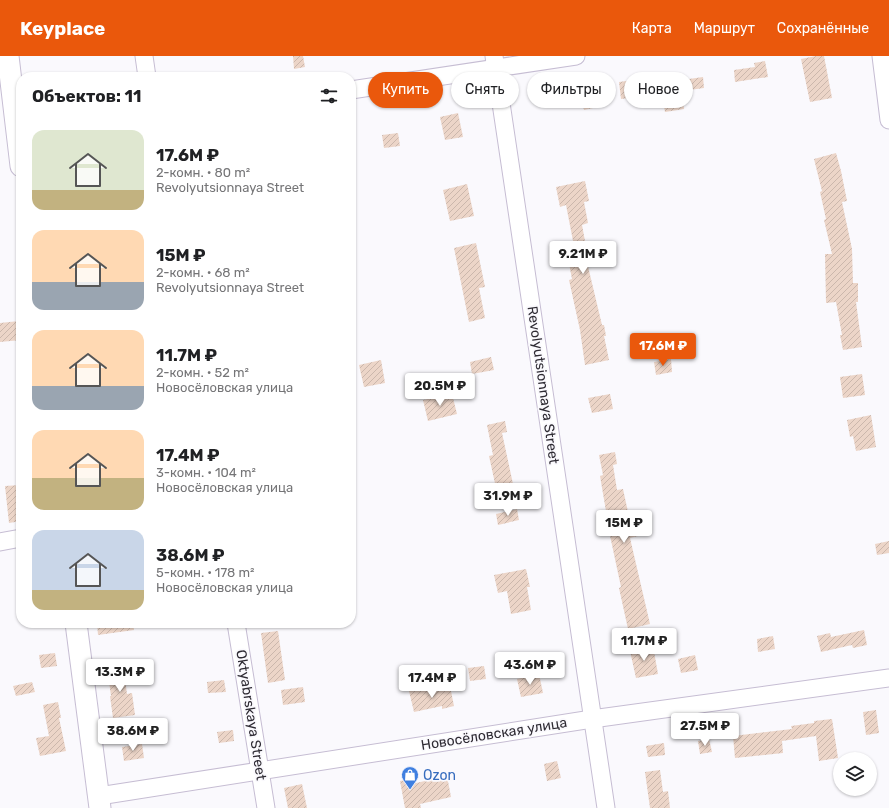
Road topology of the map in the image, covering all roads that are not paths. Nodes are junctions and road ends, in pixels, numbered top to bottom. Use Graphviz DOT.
graph roads {
  1 [pos="8,56"];
  2 [pos="144,56"];
  3 [pos="576,56"];
  4 [pos="881,56"];
  5 [pos="495,62"];
  6 [pos="147,72"];
  7 [pos="356,89"];
  8 [pos="16,114"];
  9 [pos="889,120"];
  10 [pos="16,539"];
  11 [pos="0,542"];
  12 [pos="77,628"];
  13 [pos="237,628"];
  14 [pos="889,678"];
  15 [pos="592,719"];
  16 [pos="260,770"];
  17 [pos="99,802"];
  18 [pos="266,808"];
  19 [pos="606,808"];
  1 -- 8 [label="street"];
  2 -- 6 [label="street"];
  3 -- 5 [label="street"];
  4 -- 9 [label="street"];
  5 -- 7 [label="street"];
  5 -- 15 [label="street, Revolyutsionnaya Street"];
  10 -- 11 [label="street"];
  12 -- 17 [label="street"];
  13 -- 16 [label="street, Oktyabrskaya Street"];
  14 -- 15 [label="street, Новосёловская улица"];
  15 -- 16 [label="street, Новосёловская улица"];
  15 -- 19 [label="street, Revolyutsionnaya Street"];
  16 -- 17 [label="street, Новосёловская улица"];
  16 -- 18 [label="street, Oktyabrskaya Street"];
}
